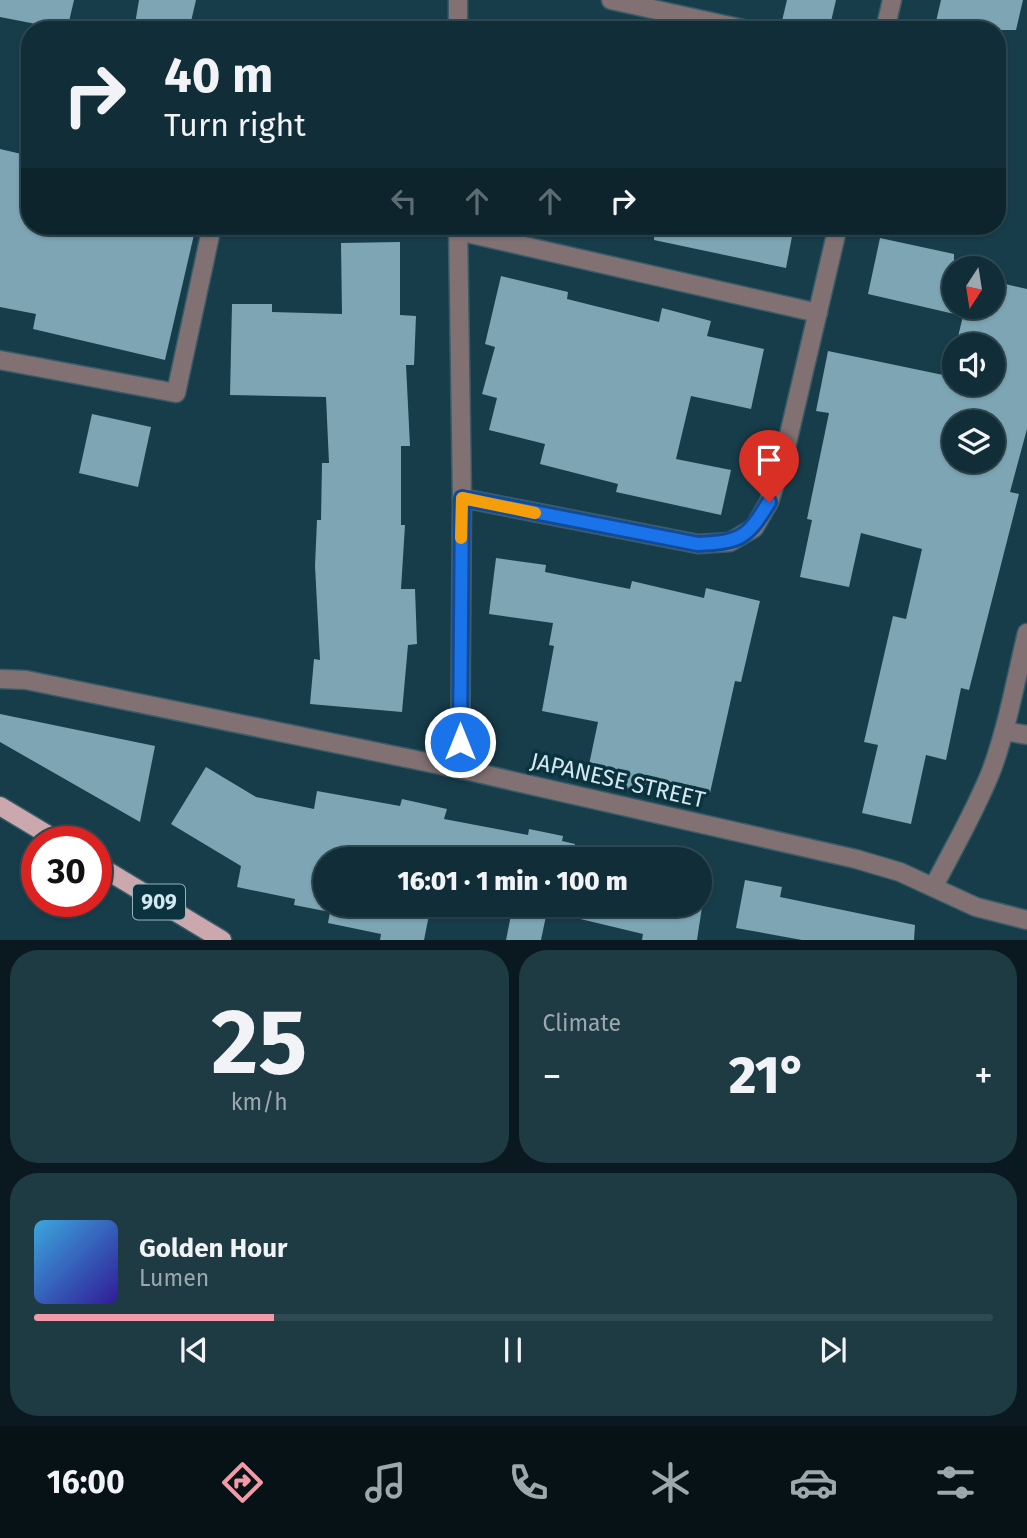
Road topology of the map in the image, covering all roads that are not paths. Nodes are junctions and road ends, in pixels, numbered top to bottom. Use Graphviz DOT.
graph roads {
  1 [pos="458,0"];
  2 [pos="611,0"];
  3 [pos="892,0"];
  4 [pos="458,21"];
  5 [pos="707,21"];
  6 [pos="887,21"];
  7 [pos="210,235"];
  8 [pos="458,235"];
  9 [pos="488,235"];
  10 [pos="836,235"];
  11 [pos="818,313"];
  12 [pos="0,360"];
  13 [pos="462,498"];
  14 [pos="1027,632"];
  15 [pos="0,678"];
  16 [pos="1004,730"];
  17 [pos="1027,735"];
  18 [pos="460,769"];
  19 [pos="0,806"];
  20 [pos="33,826"];
  21 [pos="112,874"];
  22 [pos="933,886"];
  23 [pos="1027,920"];
  24 [pos="222,940"];
  1 -- 4 [label="street"];
  2 -- 5 [label="street"];
  3 -- 6 [label="street"];
  7 -- 12 [label="street"];
  8 -- 13 [label="street"];
  9 -- 11 [label="street"];
  10 -- 11 [label="street"];
  11 -- 13 [label="street"];
  13 -- 18 [label="street"];
  14 -- 16 [label="street"];
  15 -- 18 [label="street, JAPANESE STREET"];
  16 -- 17 [label="street"];
  16 -- 22 [label="street"];
  18 -- 22 [label="street, JAPANESE STREET"];
  19 -- 20 [label="main road"];
  21 -- 24 [label="main road, 909"];
  22 -- 23 [label="street, JAPANESE STREET"];
}
